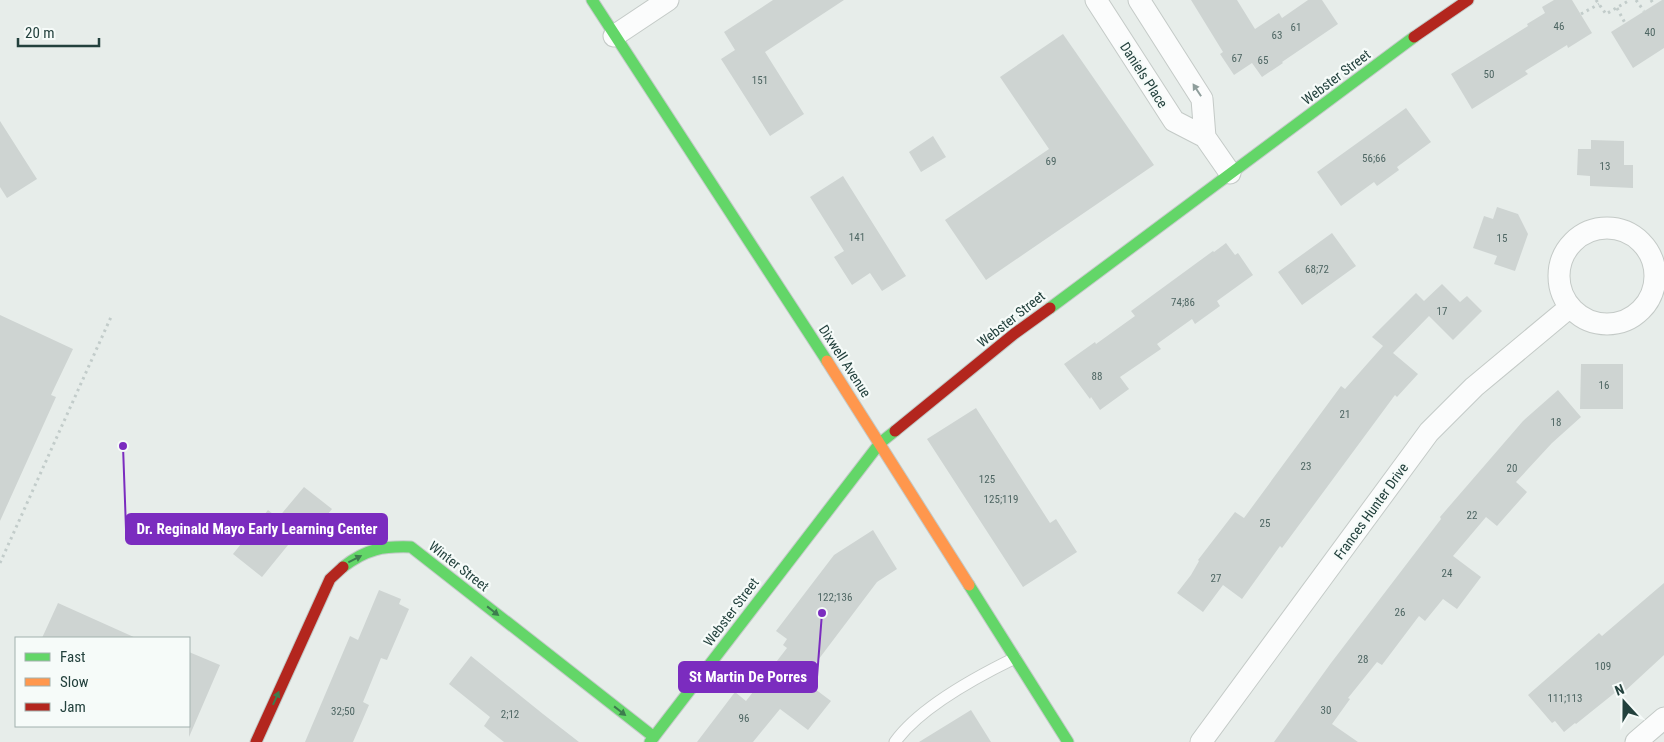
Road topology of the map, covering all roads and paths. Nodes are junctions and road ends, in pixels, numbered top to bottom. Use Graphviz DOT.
graph roads {
  1 [pos="592,0"];
  2 [pos="668,0"];
  3 [pos="1096,0"];
  4 [pos="1139,0"];
  5 [pos="1468,0"];
  6 [pos="1596,0"];
  7 [pos="1630,0"];
  8 [pos="1636,0"];
  9 [pos="1651,0"];
  10 [pos="1599,4"];
  11 [pos="1654,5"];
  12 [pos="1617,8"];
  13 [pos="1644,11"];
  14 [pos="1581,14"];
  15 [pos="1625,23"];
  16 [pos="614,36"];
  17 [pos="1205,138"];
  18 [pos="1230,173"];
  19 [pos="1656,247"];
  20 [pos="1570,307"];
  21 [pos="111,317"];
  22 [pos="880,443"];
  23 [pos="0,563"];
  24 [pos="1015,658"];
  25 [pos="1664,718"];
  26 [pos="652,740"];
  27 [pos="256,742"];
  28 [pos="894,742"];
  29 [pos="1068,742"];
  30 [pos="1201,742"];
  31 [pos="1636,742"];
  1 -- 16 [label="street, Dixwell Avenue"];
  2 -- 16 [label="street"];
  3 -- 17 [label="street, Daniels Place"];
  17 -- 4 [label="street, one-way"];
  5 -- 18 [label="street, Webster Street"];
  6 -- 10 [label="path"];
  7 -- 12 [label="path"];
  8 -- 13 [label="path"];
  9 -- 11 [label="path"];
  10 -- 12 [label="path"];
  10 -- 14 [label="path"];
  12 -- 15 [label="path"];
  16 -- 22 [label="street, Dixwell Avenue"];
  17 -- 18 [label="street, Daniels Place"];
  18 -- 22 [label="street, Webster Street"];
  19 -- 20 [label="street"];
  19 -- 20 [label="street"];
  20 -- 30 [label="street, Frances Hunter Drive"];
  21 -- 23 [label="path"];
  22 -- 24 [label="street, Dixwell Avenue"];
  22 -- 26 [label="street, Webster Street"];
  24 -- 28 [label="lane"];
  24 -- 29 [label="street, Dixwell Avenue"];
  25 -- 31 [label="street"];
  27 -- 26 [label="street, Winter Street, one-way"];
}
